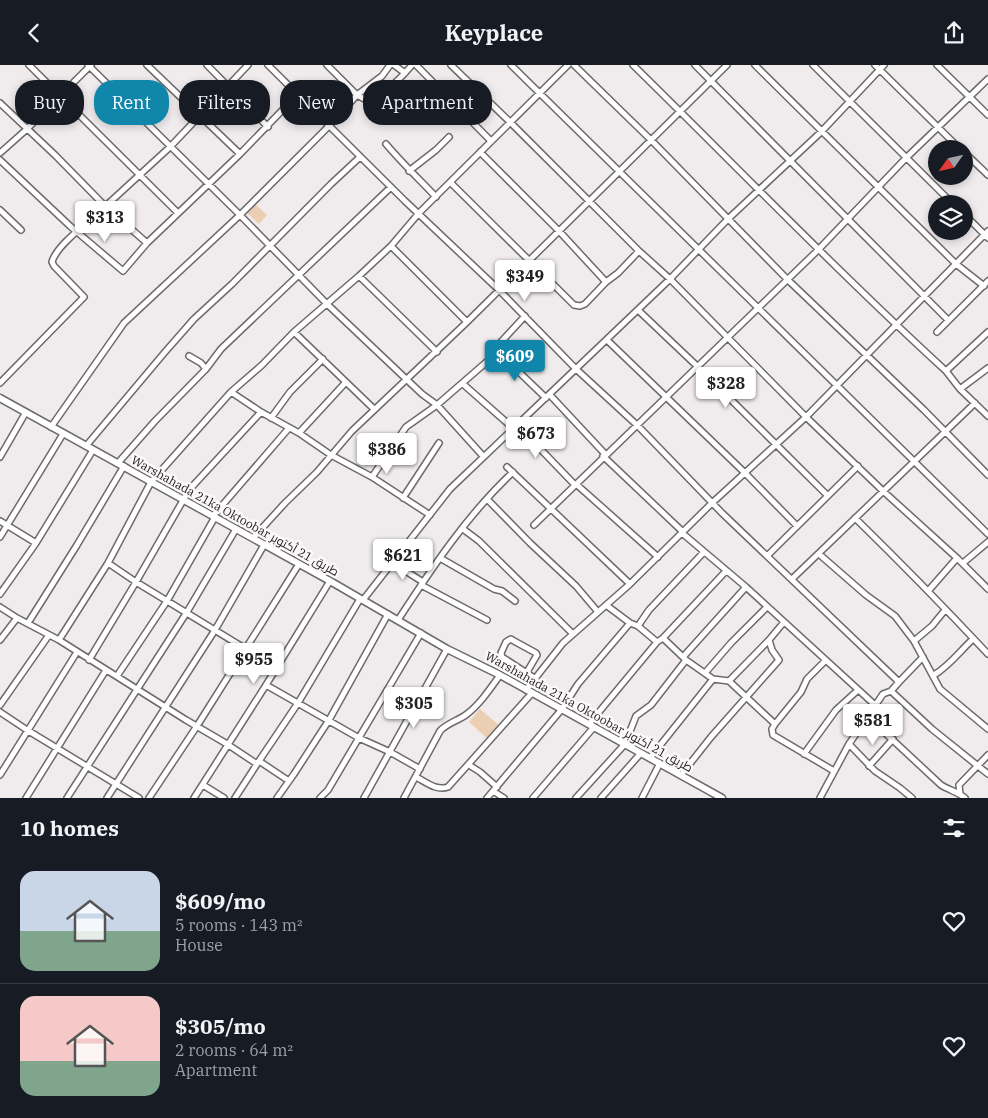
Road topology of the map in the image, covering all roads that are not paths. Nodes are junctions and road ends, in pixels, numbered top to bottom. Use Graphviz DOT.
graph roads {
  1 [pos="29,65"];
  2 [pos="147,65"];
  3 [pos="207,65"];
  4 [pos="248,65"];
  5 [pos="268,65"];
  6 [pos="327,65"];
  7 [pos="390,65"];
  8 [pos="394,65"];
  9 [pos="412,65"];
  10 [pos="416,65"];
  11 [pos="451,65"];
  12 [pos="511,65"];
  13 [pos="568,65"];
  14 [pos="574,65"];
  15 [pos="633,65"];
  16 [pos="695,65"];
  17 [pos="727,65"];
  18 [pos="754,65"];
  19 [pos="813,65"];
  20 [pos="875,65"];
  21 [pos="884,65"];
  22 [pos="937,65"];
  23 [pos="90,66"];
  24 [pos="880,69"];
  25 [pos="405,73"];
  26 [pos="988,79"];
  27 [pos="44,80"];
  28 [pos="76,80"];
  29 [pos="223,80"];
  30 [pos="233,80"];
  31 [pos="282,80"];
  32 [pos="711,81"];
  33 [pos="540,94"];
  34 [pos="179,95"];
  35 [pos="357,95"];
  36 [pos="970,97"];
  37 [pos="849,102"];
  38 [pos="0,103"];
  39 [pos="681,112"];
  40 [pos="280,114"];
  41 [pos="988,115"];
  42 [pos="84,121"];
  43 [pos="511,123"];
  44 [pos="31,125"];
  45 [pos="191,125"];
  46 [pos="210,125"];
  47 [pos="329,126"];
  48 [pos="268,127"];
  49 [pos="938,128"];
  50 [pos="27,129"];
  51 [pos="821,132"];
  52 [pos="449,137"];
  53 [pos="951,140"];
  54 [pos="491,141"];
  55 [pos="652,141"];
  56 [pos="386,144"];
  57 [pos="170,147"];
  58 [pos="480,151"];
  59 [pos="0,153"];
  60 [pos="240,155"];
  61 [pos="360,157"];
  62 [pos="906,158"];
  63 [pos="0,160"];
  64 [pos="790,161"];
  65 [pos="973,161"];
  66 [pos="409,171"];
  67 [pos="621,171"];
  68 [pos="138,175"];
  69 [pos="988,175"];
  70 [pos="451,183"];
  71 [pos="209,185"];
  72 [pos="391,187"];
  73 [pos="879,188"];
  74 [pos="759,189"];
  75 [pos="944,195"];
  76 [pos="436,197"];
  77 [pos="590,202"];
  78 [pos="105,206"];
  79 [pos="0,210"];
  80 [pos="178,213"];
  81 [pos="419,213"];
  82 [pos="240,215"];
  83 [pos="728,219"];
  84 [pos="848,219"];
  85 [pos="973,222"];
  86 [pos="21,230"];
  87 [pos="77,231"];
  88 [pos="559,231"];
  89 [pos="987,234"];
  90 [pos="148,243"];
  91 [pos="270,245"];
  92 [pos="390,246"];
  93 [pos="818,249"];
  94 [pos="698,250"];
  95 [pos="639,251"];
  96 [pos="529,260"];
  97 [pos="956,264"];
  98 [pos="299,275"];
  99 [pos="359,277"];
  100 [pos="670,279"];
  101 [pos="787,279"];
  102 [pos="606,282"];
  103 [pos="986,283"];
  104 [pos="499,290"];
  105 [pos="924,296"];
  106 [pos="327,304"];
  107 [pos="758,307"];
  108 [pos="638,310"];
  109 [pos="525,317"];
  110 [pos="948,320"];
  111 [pos="467,323"];
  112 [pos="895,325"];
  113 [pos="294,332"];
  114 [pos="936,332"];
  115 [pos="988,332"];
  116 [pos="727,337"];
  117 [pos="607,340"];
  118 [pos="436,351"];
  119 [pos="498,351"];
  120 [pos="189,356"];
  121 [pos="867,356"];
  122 [pos="323,359"];
  123 [pos="698,367"];
  124 [pos="988,368"];
  125 [pos="206,369"];
  126 [pos="576,369"];
  127 [pos="946,371"];
  128 [pos="406,379"];
  129 [pos="346,382"];
  130 [pos="0,383"];
  131 [pos="463,384"];
  132 [pos="837,386"];
  133 [pos="960,389"];
  134 [pos="230,392"];
  135 [pos="548,396"];
  136 [pos="666,397"];
  137 [pos="0,398"];
  138 [pos="975,403"];
  139 [pos="437,405"];
  140 [pos="374,409"];
  141 [pos="260,412"];
  142 [pos="26,413"];
  143 [pos="987,413"];
  144 [pos="806,417"];
  145 [pos="270,418"];
  146 [pos="523,420"];
  147 [pos="638,426"];
  148 [pos="51,427"];
  149 [pos="290,428"];
  150 [pos="513,428"];
  151 [pos="946,432"];
  152 [pos="299,433"];
  153 [pos="63,434"];
  154 [pos="439,443"];
  155 [pos="775,445"];
  156 [pos="86,446"];
  157 [pos="93,450"];
  158 [pos="331,455"];
  159 [pos="604,455"];
  160 [pos="0,457"];
  161 [pos="483,457"];
  162 [pos="915,460"];
  163 [pos="121,465"];
  164 [pos="858,466"];
  165 [pos="507,467"];
  166 [pos="513,473"];
  167 [pos="745,473"];
  168 [pos="988,475"];
  169 [pos="372,477"];
  170 [pos="151,482"];
  171 [pos="575,485"];
  172 [pos="883,491"];
  173 [pos="826,495"];
  174 [pos="403,498"];
  175 [pos="183,499"];
  176 [pos="487,499"];
  177 [pos="712,503"];
  178 [pos="550,509"];
  179 [pos="430,515"];
  180 [pos="214,516"];
  181 [pos="855,518"];
  182 [pos="0,521"];
  183 [pos="7,525"];
  184 [pos="534,525"];
  185 [pos="797,526"];
  186 [pos="236,529"];
  187 [pos="463,529"];
  188 [pos="682,533"];
  189 [pos="988,534"];
  190 [pos="0,537"];
  191 [pos="253,538"];
  192 [pos="988,542"];
  193 [pos="36,543"];
  194 [pos="264,545"];
  195 [pos="704,553"];
  196 [pos="767,555"];
  197 [pos="819,555"];
  198 [pos="658,557"];
  199 [pos="440,558"];
  200 [pos="957,558"];
  201 [pos="108,563"];
  202 [pos="393,563"];
  203 [pos="963,563"];
  204 [pos="299,564"];
  205 [pos="726,571"];
  206 [pos="792,579"];
  207 [pos="330,581"];
  208 [pos="136,582"];
  209 [pos="422,584"];
  210 [pos="630,585"];
  211 [pos="746,587"];
  212 [pos="988,589"];
  213 [pos="929,590"];
  214 [pos="0,594"];
  215 [pos="361,599"];
  216 [pos="167,601"];
  217 [pos="515,601"];
  218 [pos="606,605"];
  219 [pos="0,607"];
  220 [pos="767,607"];
  221 [pos="945,610"];
  222 [pos="187,612"];
  223 [pos="598,612"];
  224 [pos="388,614"];
  225 [pos="17,618"];
  226 [pos="398,620"];
  227 [pos="487,620"];
  228 [pos="784,622"];
  229 [pos="28,623"];
  230 [pos="630,623"];
  231 [pos="638,626"];
  232 [pos="214,630"];
  233 [pos="421,633"];
  234 [pos="573,634"];
  235 [pos="49,635"];
  236 [pos="663,638"];
  237 [pos="973,639"];
  238 [pos="59,640"];
  239 [pos="769,640"];
  240 [pos="0,641"];
  241 [pos="914,641"];
  242 [pos="657,642"];
  243 [pos="245,649"];
  244 [pos="447,649"];
  245 [pos="77,652"];
  246 [pos="988,654"];
  247 [pos="923,657"];
  248 [pos="684,658"];
  249 [pos="89,660"];
  250 [pos="825,661"];
  251 [pos="276,668"];
  252 [pos="106,671"];
  253 [pos="527,672"];
  254 [pos="706,673"];
  255 [pos="500,675"];
  256 [pos="934,675"];
  257 [pos="116,677"];
  258 [pos="536,679"];
  259 [pos="713,679"];
  260 [pos="728,681"];
  261 [pos="899,682"];
  262 [pos="266,685"];
  263 [pos="137,689"];
  264 [pos="858,690"];
  265 [pos="891,691"];
  266 [pos="529,692"];
  267 [pos="746,698"];
  268 [pos="298,703"];
  269 [pos="0,705"];
  270 [pos="875,705"];
  271 [pos="166,707"];
  272 [pos="562,709"];
  273 [pos="0,712"];
  274 [pos="868,717"];
  275 [pos="329,720"];
  276 [pos="775,724"];
  277 [pos="591,725"];
  278 [pos="196,727"];
  279 [pos="988,729"];
  280 [pos="27,730"];
  281 [pos="359,738"];
  282 [pos="893,739"];
  283 [pos="227,744"];
  284 [pos="625,744"];
  285 [pos="849,744"];
  286 [pos="57,749"];
  287 [pos="390,752"];
  288 [pos="641,753"];
  289 [pos="804,754"];
  290 [pos="988,755"];
  291 [pos="650,758"];
  292 [pos="258,762"];
  293 [pos="660,763"];
  294 [pos="87,765"];
  295 [pos="469,765"];
  296 [pos="869,765"];
  297 [pos="978,767"];
  298 [pos="420,769"];
  299 [pos="834,771"];
  300 [pos="988,774"];
  301 [pos="0,775"];
  302 [pos="681,775"];
  303 [pos="416,777"];
  304 [pos="289,781"];
  305 [pos="116,783"];
  306 [pos="203,785"];
  307 [pos="495,789"];
  308 [pos="960,794"];
  309 [pos="26,798"];
  310 [pos="67,798"];
  311 [pos="108,798"];
  312 [pos="139,798"];
  313 [pos="149,798"];
  314 [pos="194,798"];
  315 [pos="224,798"];
  316 [pos="235,798"];
  317 [pos="277,798"];
  318 [pos="320,798"];
  319 [pos="364,798"];
  320 [pos="404,798"];
  321 [pos="487,798"];
  322 [pos="504,798"];
  323 [pos="533,798"];
  324 [pos="576,798"];
  325 [pos="601,798"];
  326 [pos="642,798"];
  327 [pos="722,798"];
  328 [pos="820,798"];
  329 [pos="912,798"];
  330 [pos="965,798"];
  1 -- 27 [label="street"];
  2 -- 34 [label="street"];
  3 -- 29 [label="street"];
  4 -- 30 [label="street"];
  5 -- 31 [label="street"];
  6 -- 35 [label="street"];
  7 -- 35 [label="street"];
  8 -- 25 [label="street"];
  9 -- 25 [label="street"];
  10 -- 54 [label="street"];
  11 -- 43 [label="street"];
  12 -- 33 [label="street"];
  13 -- 33 [label="street"];
  14 -- 55 [label="street"];
  15 -- 39 [label="street"];
  16 -- 32 [label="street"];
  17 -- 32 [label="street"];
  18 -- 51 [label="street"];
  19 -- 37 [label="street"];
  20 -- 24 [label="street"];
  21 -- 24 [label="street"];
  22 -- 36 [label="street"];
  23 -- 28 [label="street"];
  23 -- 57 [label="street"];
  24 -- 37 [label="street"];
  24 -- 49 [label="street"];
  25 -- 35 [label="street"];
  26 -- 36 [label="street"];
  32 -- 39 [label="street"];
  32 -- 64 [label="street"];
  33 -- 43 [label="street"];
  33 -- 67 [label="street"];
  35 -- 47 [label="street"];
  36 -- 41 [label="street"];
  36 -- 49 [label="street"];
  37 -- 51 [label="street"];
  37 -- 62 [label="street"];
  38 -- 50 [label="street"];
  39 -- 55 [label="street"];
  39 -- 74 [label="street"];
  40 -- 48 [label="street"];
  42 -- 68 [label="street"];
  43 -- 54 [label="street"];
  43 -- 77 [label="street"];
  44 -- 50 [label="street"];
  45 -- 57 [label="street"];
  46 -- 60 [label="street"];
  47 -- 61 [label="street"];
  47 -- 82 [label="street"];
  48 -- 60 [label="street"];
  49 -- 53 [label="street"];
  49 -- 62 [label="street"];
  50 -- 59 [label="street"];
  50 -- 78 [label="street"];
  51 -- 64 [label="street"];
  51 -- 73 [label="street"];
  52 -- 66 [label="street"];
  54 -- 58 [label="street"];
  55 -- 67 [label="street"];
  55 -- 83 [label="street"];
  56 -- 66 [label="street"];
  57 -- 68 [label="street"];
  57 -- 71 [label="street"];
  58 -- 70 [label="street"];
  58 -- 88 [label="street"];
  60 -- 71 [label="street"];
  61 -- 72 [label="street"];
  61 -- 91 [label="street"];
  62 -- 73 [label="street"];
  62 -- 75 [label="street"];
  63 -- 87 [label="street"];
  64 -- 74 [label="street"];
  64 -- 84 [label="street"];
  65 -- 69 [label="street"];
  66 -- 76 [label="street"];
  67 -- 77 [label="street"];
  67 -- 94 [label="street"];
  68 -- 78 [label="street"];
  68 -- 80 [label="street"];
  70 -- 76 [label="street"];
  70 -- 96 [label="street"];
  71 -- 80 [label="street"];
  71 -- 82 [label="street"];
  72 -- 81 [label="street"];
  72 -- 98 [label="street"];
  73 -- 84 [label="street"];
  73 -- 97 [label="street"];
  74 -- 83 [label="street"];
  74 -- 93 [label="street"];
  76 -- 81 [label="street"];
  77 -- 88 [label="street"];
  77 -- 95 [label="street"];
  78 -- 87 [label="street"];
  78 -- 90 [label="street"];
  79 -- 86 [label="street"];
  80 -- 90 [label="street"];
  81 -- 92 [label="street"];
  81 -- 104 [label="street"];
  82 -- 91 [label="street"];
  82 -- 148 [label="street"];
  83 -- 94 [label="street"];
  83 -- 101 [label="street"];
  84 -- 93 [label="street"];
  84 -- 105 [label="street"];
  85 -- 89 [label="street"];
  87 -- 90 [label="street"];
  87 -- 130 [label="street"];
  88 -- 96 [label="street"];
  88 -- 102 [label="street"];
  89 -- 97 [label="street"];
  91 -- 98 [label="street"];
  91 -- 156 [label="street"];
  92 -- 99 [label="street"];
  92 -- 111 [label="street"];
  93 -- 101 [label="street"];
  93 -- 112 [label="street"];
  94 -- 100 [label="street"];
  94 -- 107 [label="street"];
  95 -- 100 [label="street"];
  95 -- 102 [label="street"];
  96 -- 102 [label="street"];
  96 -- 104 [label="street"];
  97 -- 103 [label="street"];
  97 -- 105 [label="street"];
  98 -- 106 [label="street"];
  98 -- 125 [label="street"];
  99 -- 106 [label="street"];
  99 -- 118 [label="street"];
  100 -- 108 [label="street"];
  100 -- 116 [label="street"];
  101 -- 107 [label="street"];
  101 -- 121 [label="street"];
  103 -- 110 [label="street"];
  104 -- 109 [label="street"];
  104 -- 111 [label="street"];
  105 -- 110 [label="street"];
  105 -- 112 [label="street"];
  106 -- 113 [label="street"];
  106 -- 128 [label="street"];
  107 -- 116 [label="street"];
  107 -- 132 [label="street"];
  108 -- 117 [label="street"];
  108 -- 123 [label="street"];
  109 -- 119 [label="street"];
  109 -- 126 [label="street"];
  110 -- 114 [label="street"];
  111 -- 118 [label="street"];
  112 -- 121 [label="street"];
  112 -- 127 [label="street"];
  113 -- 122 [label="street"];
  113 -- 134 [label="street"];
  115 -- 127 [label="street"];
  116 -- 123 [label="street"];
  116 -- 144 [label="street"];
  117 -- 126 [label="street"];
  117 -- 136 [label="street"];
  118 -- 128 [label="street"];
  119 -- 131 [label="street"];
  119 -- 135 [label="street"];
  120 -- 125 [label="street"];
  121 -- 132 [label="street"];
  121 -- 151 [label="street"];
  122 -- 129 [label="street"];
  122 -- 145 [label="street"];
  123 -- 136 [label="street"];
  123 -- 155 [label="street"];
  124 -- 133 [label="street"];
  125 -- 163 [label="street"];
  126 -- 135 [label="street"];
  126 -- 147 [label="street"];
  127 -- 133 [label="street"];
  128 -- 139 [label="street"];
  128 -- 140 [label="street"];
  129 -- 140 [label="street"];
  129 -- 152 [label="street"];
  131 -- 139 [label="street"];
  131 -- 150 [label="street"];
  132 -- 144 [label="street"];
  132 -- 162 [label="street"];
  133 -- 138 [label="street"];
  134 -- 141 [label="street"];
  134 -- 170 [label="street"];
  135 -- 146 [label="street"];
  135 -- 159 [label="street"];
  136 -- 147 [label="street"];
  136 -- 167 [label="street"];
  137 -- 142 [label="main road, Warshahada 21ka Oktoobar طريق 21 أكتوبر"];
  138 -- 143 [label="street"];
  138 -- 151 [label="street"];
  139 -- 161 [label="street"];
  139 -- 169 [label="street"];
  140 -- 158 [label="street"];
  141 -- 145 [label="street"];
  141 -- 175 [label="street"];
  142 -- 148 [label="main road, Warshahada 21ka Oktoobar طريق 21 أكتوبر"];
  142 -- 160 [label="street"];
  144 -- 155 [label="street"];
  144 -- 164 [label="street"];
  145 -- 149 [label="street"];
  146 -- 150 [label="street"];
  146 -- 171 [label="street"];
  147 -- 159 [label="street"];
  147 -- 177 [label="street"];
  148 -- 153 [label="main road, Warshahada 21ka Oktoobar طريق 21 أكتوبر"];
  149 -- 152 [label="street"];
  149 -- 180 [label="street"];
  150 -- 161 [label="street"];
  151 -- 162 [label="street"];
  151 -- 168 [label="street"];
  152 -- 158 [label="street"];
  153 -- 156 [label="main road, Warshahada 21ka Oktoobar طريق 21 أكتوبر"];
  153 -- 183 [label="street"];
  154 -- 174 [label="street"];
  155 -- 167 [label="street"];
  155 -- 173 [label="street"];
  156 -- 157 [label="main road, Warshahada 21ka Oktoobar طريق 21 أكتوبر"];
  157 -- 163 [label="main road, Warshahada 21ka Oktoobar طريق 21 أكتوبر"];
  157 -- 193 [label="street"];
  158 -- 169 [label="street"];
  158 -- 191 [label="street"];
  159 -- 171 [label="street"];
  159 -- 188 [label="street"];
  161 -- 179 [label="street"];
  162 -- 172 [label="street"];
  162 -- 189 [label="street"];
  163 -- 170 [label="main road, Warshahada 21ka Oktoobar طريق 21 أكتوبر"];
  163 -- 229 [label="street"];
  164 -- 172 [label="street"];
  164 -- 173 [label="street"];
  165 -- 166 [label="street"];
  166 -- 176 [label="street"];
  166 -- 178 [label="street"];
  167 -- 177 [label="street"];
  167 -- 185 [label="street"];
  169 -- 174 [label="street"];
  170 -- 175 [label="main road, Warshahada 21ka Oktoobar طريق 21 أكتوبر"];
  170 -- 201 [label="street"];
  171 -- 178 [label="street"];
  171 -- 198 [label="street"];
  172 -- 181 [label="street"];
  172 -- 200 [label="street"];
  173 -- 185 [label="street"];
  174 -- 179 [label="street"];
  175 -- 180 [label="main road, Warshahada 21ka Oktoobar طريق 21 أكتوبر"];
  175 -- 208 [label="street"];
  176 -- 187 [label="street"];
  176 -- 223 [label="street"];
  177 -- 188 [label="street"];
  177 -- 196 [label="street"];
  178 -- 184 [label="street"];
  178 -- 210 [label="street"];
  179 -- 202 [label="street"];
  180 -- 186 [label="main road, Warshahada 21ka Oktoobar طريق 21 أكتوبر"];
  180 -- 216 [label="street"];
  181 -- 197 [label="street"];
  181 -- 213 [label="street"];
  182 -- 183 [label="street"];
  183 -- 190 [label="street"];
  183 -- 193 [label="street"];
  185 -- 196 [label="street"];
  186 -- 191 [label="main road, Warshahada 21ka Oktoobar طريق 21 أكتوبر"];
  186 -- 222 [label="street"];
  187 -- 199 [label="street"];
  187 -- 234 [label="street"];
  188 -- 195 [label="street"];
  188 -- 198 [label="street"];
  191 -- 194 [label="main road, Warshahada 21ka Oktoobar طريق 21 أكتوبر"];
  192 -- 203 [label="street"];
  193 -- 214 [label="street"];
  194 -- 204 [label="main road, Warshahada 21ka Oktoobar طريق 21 أكتوبر"];
  194 -- 232 [label="street"];
  195 -- 205 [label="street"];
  195 -- 231 [label="street"];
  196 -- 206 [label="street"];
  197 -- 206 [label="street"];
  197 -- 241 [label="street"];
  198 -- 210 [label="street"];
  199 -- 209 [label="street"];
  199 -- 217 [label="street"];
  200 -- 203 [label="street"];
  200 -- 213 [label="street"];
  201 -- 208 [label="street"];
  201 -- 238 [label="street"];
  202 -- 209 [label="street"];
  202 -- 215 [label="street"];
  203 -- 212 [label="street"];
  204 -- 207 [label="main road, Warshahada 21ka Oktoobar طريق 21 أكتوبر"];
  204 -- 243 [label="street"];
  205 -- 211 [label="street"];
  205 -- 236 [label="street"];
  206 -- 261 [label="street"];
  207 -- 215 [label="main road, Warshahada 21ka Oktoobar طريق 21 أكتوبر"];
  207 -- 251 [label="street"];
  208 -- 216 [label="street"];
  208 -- 249 [label="street"];
  209 -- 226 [label="street"];
  209 -- 227 [label="street"];
  210 -- 218 [label="street"];
  211 -- 220 [label="street"];
  211 -- 248 [label="street"];
  213 -- 221 [label="street"];
  215 -- 224 [label="main road, Warshahada 21ka Oktoobar طريق 21 أكتوبر"];
  215 -- 268 [label="street"];
  216 -- 222 [label="street"];
  216 -- 257 [label="street"];
  218 -- 223 [label="street"];
  218 -- 230 [label="street"];
  219 -- 225 [label="street"];
  220 -- 228 [label="street"];
  220 -- 254 [label="street"];
  221 -- 237 [label="street"];
  221 -- 241 [label="street"];
  222 -- 232 [label="street"];
  222 -- 263 [label="street"];
  223 -- 234 [label="street"];
  224 -- 226 [label="main road, Warshahada 21ka Oktoobar طريق 21 أكتوبر"];
  224 -- 275 [label="street"];
  225 -- 229 [label="street"];
  225 -- 240 [label="street"];
  226 -- 233 [label="main road, Warshahada 21ka Oktoobar طريق 21 أكتوبر"];
  228 -- 239 [label="street"];
  228 -- 250 [label="street"];
  229 -- 235 [label="street"];
  230 -- 231 [label="street"];
  230 -- 272 [label="street"];
  231 -- 242 [label="street"];
  232 -- 243 [label="street"];
  232 -- 271 [label="street"];
  233 -- 244 [label="main road, Warshahada 21ka Oktoobar طريق 21 أكتوبر"];
  233 -- 281 [label="street"];
  234 -- 258 [label="street"];
  235 -- 238 [label="street"];
  235 -- 269 [label="street"];
  236 -- 242 [label="street"];
  236 -- 248 [label="street"];
  237 -- 246 [label="street"];
  237 -- 256 [label="street"];
  238 -- 245 [label="street"];
  239 -- 260 [label="street"];
  239 -- 267 [label="street"];
  241 -- 247 [label="street"];
  242 -- 277 [label="street"];
  243 -- 251 [label="street"];
  243 -- 278 [label="street"];
  244 -- 255 [label="main road, Warshahada 21ka Oktoobar طريق 21 أكتوبر"];
  244 -- 287 [label="street"];
  245 -- 249 [label="street"];
  245 -- 280 [label="street"];
  247 -- 256 [label="street"];
  247 -- 261 [label="street"];
  248 -- 254 [label="street"];
  248 -- 284 [label="street"];
  249 -- 252 [label="street"];
  250 -- 264 [label="street"];
  250 -- 276 [label="street"];
  251 -- 262 [label="street"];
  252 -- 257 [label="street"];
  252 -- 286 [label="street"];
  253 -- 253 [label="street"];
  253 -- 258 [label="street"];
  254 -- 259 [label="street"];
  255 -- 266 [label="main road, Warshahada 21ka Oktoobar طريق 21 أكتوبر"];
  255 -- 298 [label="street"];
  256 -- 279 [label="street"];
  257 -- 263 [label="street"];
  258 -- 266 [label="street"];
  259 -- 260 [label="street"];
  259 -- 291 [label="street"];
  260 -- 267 [label="street"];
  261 -- 265 [label="street"];
  262 -- 268 [label="street"];
  262 -- 283 [label="street"];
  263 -- 271 [label="street"];
  263 -- 294 [label="street"];
  264 -- 270 [label="street"];
  264 -- 289 [label="street"];
  265 -- 270 [label="street"];
  265 -- 297 [label="street"];
  266 -- 272 [label="main road, Warshahada 21ka Oktoobar طريق 21 أكتوبر"];
  266 -- 295 [label="street"];
  267 -- 276 [label="street"];
  267 -- 302 [label="street"];
  268 -- 275 [label="street"];
  268 -- 292 [label="street"];
  270 -- 274 [label="street"];
  271 -- 278 [label="street"];
  271 -- 305 [label="street"];
  272 -- 277 [label="main road, Warshahada 21ka Oktoobar طريق 21 أكتوبر"];
  272 -- 307 [label="street"];
  273 -- 280 [label="street"];
  274 -- 282 [label="street"];
  274 -- 285 [label="street"];
  275 -- 281 [label="street"];
  275 -- 304 [label="street"];
  276 -- 289 [label="street"];
  277 -- 284 [label="main road, Warshahada 21ka Oktoobar طريق 21 أكتوبر"];
  277 -- 323 [label="street"];
  278 -- 283 [label="street"];
  278 -- 313 [label="street"];
  280 -- 286 [label="street"];
  280 -- 301 [label="street"];
  281 -- 287 [label="street"];
  281 -- 318 [label="street"];
  282 -- 296 [label="street"];
  282 -- 308 [label="street"];
  283 -- 292 [label="street"];
  283 -- 306 [label="street"];
  284 -- 288 [label="main road, Warshahada 21ka Oktoobar طريق 21 أكتوبر"];
  284 -- 324 [label="street"];
  285 -- 296 [label="street"];
  285 -- 299 [label="street"];
  286 -- 294 [label="street"];
  286 -- 309 [label="street"];
  287 -- 298 [label="street"];
  287 -- 319 [label="street"];
  288 -- 291 [label="main road, Warshahada 21ka Oktoobar طريق 21 أكتوبر"];
  288 -- 325 [label="street"];
  289 -- 299 [label="street"];
  290 -- 297 [label="street"];
  291 -- 293 [label="main road, Warshahada 21ka Oktoobar طريق 21 أكتوبر"];
  292 -- 304 [label="street"];
  292 -- 316 [label="street"];
  293 -- 302 [label="main road, Warshahada 21ka Oktoobar طريق 21 أكتوبر"];
  293 -- 326 [label="street"];
  294 -- 305 [label="street"];
  294 -- 310 [label="street"];
  295 -- 303 [label="street"];
  295 -- 307 [label="street"];
  296 -- 329 [label="street"];
  297 -- 300 [label="street"];
  297 -- 308 [label="street"];
  298 -- 303 [label="street"];
  299 -- 328 [label="street"];
  302 -- 327 [label="main road, Warshahada 21ka Oktoobar طريق 21 أكتوبر"];
  303 -- 320 [label="street"];
  304 -- 317 [label="street"];
  305 -- 311 [label="street"];
  305 -- 312 [label="street"];
  306 -- 314 [label="street"];
  306 -- 315 [label="street"];
  307 -- 321 [label="street"];
  307 -- 322 [label="street"];
  308 -- 330 [label="street"];
}
